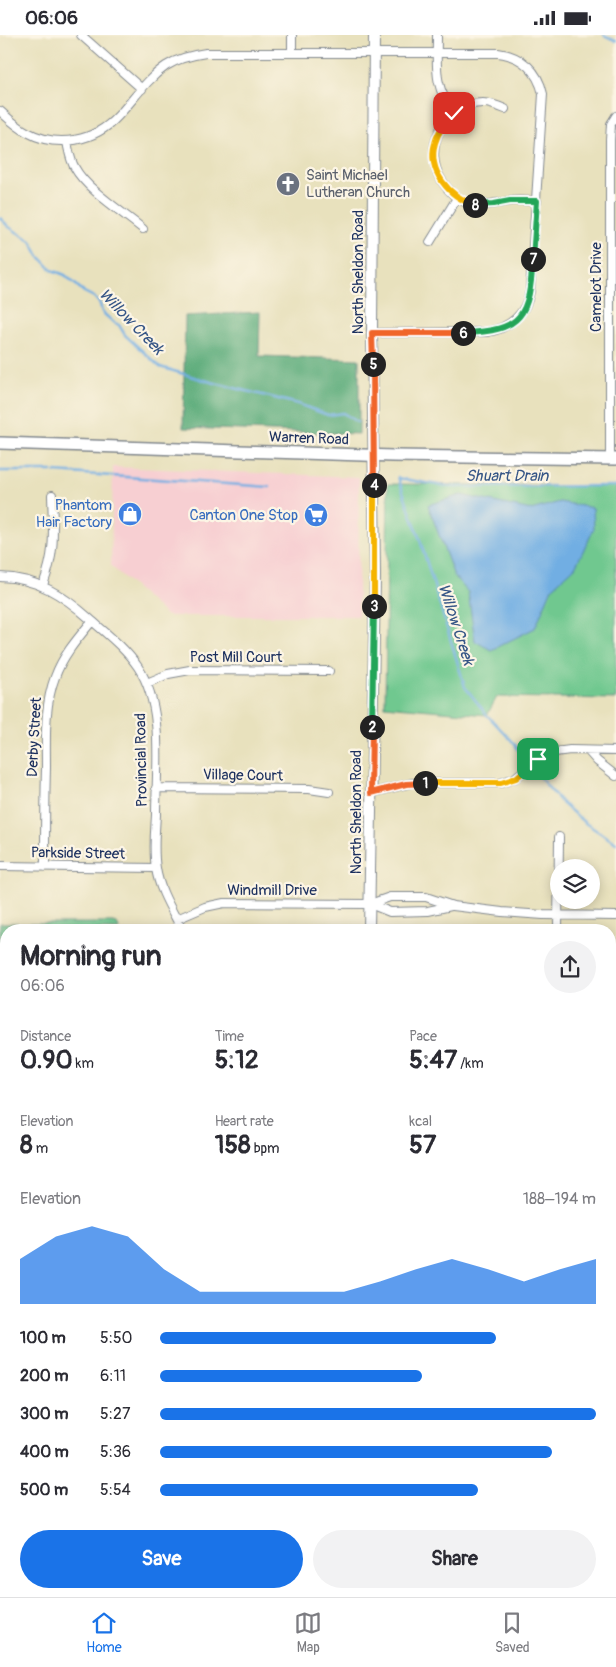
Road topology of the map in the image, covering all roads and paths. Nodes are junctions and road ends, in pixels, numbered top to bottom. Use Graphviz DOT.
graph roads {
  1 [pos="81,35"];
  2 [pos="292,35"];
  3 [pos="374,35"];
  4 [pos="437,35"];
  5 [pos="292,53"];
  6 [pos="374,53"];
  7 [pos="437,53"];
  8 [pos="142,89"];
  9 [pos="505,109"];
  10 [pos="0,111"];
  11 [pos="454,113"];
  12 [pos="616,116"];
  13 [pos="67,142"];
  14 [pos="457,198"];
  15 [pos="537,201"];
  16 [pos="143,229"];
  17 [pos="430,242"];
  18 [pos="372,333"];
  19 [pos="0,443"];
  20 [pos="374,455"];
  21 [pos="613,459"];
  22 [pos="52,495"];
  23 [pos="0,577"];
  24 [pos="43,585"];
  25 [pos="92,621"];
  26 [pos="328,671"];
  27 [pos="146,683"];
  28 [pos="616,751"];
  29 [pos="588,752"];
  30 [pos="616,776"];
  31 [pos="156,788"];
  32 [pos="328,792"];
  33 [pos="371,793"];
  34 [pos="559,837"];
  35 [pos="0,866"];
  36 [pos="45,867"];
  37 [pos="156,868"];
  38 [pos="370,905"];
  39 [pos="453,906"];
  40 [pos="558,915"];
  41 [pos="616,916"];
  42 [pos="176,919"];
  43 [pos="179,924"];
  44 [pos="369,924"];
  45 [pos="558,924"];
  1 -- 8 [label="street"];
  2 -- 5 [label="street"];
  3 -- 6 [label="street, North Sheldon Road"];
  4 -- 7 [label="street"];
  5 -- 6 [label="street"];
  5 -- 8 [label="street"];
  6 -- 7 [label="street"];
  6 -- 18 [label="street, North Sheldon Road"];
  7 -- 11 [label="street"];
  7 -- 15 [label="street"];
  8 -- 13 [label="street"];
  9 -- 11 [label="street"];
  10 -- 13 [label="street"];
  11 -- 14 [label="street"];
  12 -- 21 [label="street, Camelot Drive"];
  13 -- 16 [label="street"];
  14 -- 15 [label="street"];
  14 -- 17 [label="street"];
  15 -- 18 [label="street"];
  18 -- 20 [label="street, North Sheldon Road"];
  19 -- 20 [label="main road, Warren Road"];
  20 -- 21 [label="main road, Warren Road"];
  20 -- 33 [label="street, North Sheldon Road"];
  22 -- 24 [label="street"];
  23 -- 24 [label="street, Provincial Road"];
  24 -- 25 [label="street, Provincial Road"];
  25 -- 27 [label="street, Provincial Road"];
  25 -- 36 [label="street, Derby Street"];
  26 -- 27 [label="street, Post Mill Court"];
  27 -- 31 [label="street, Provincial Road"];
  28 -- 29 [label="street"];
  29 -- 30 [label="street"];
  29 -- 33 [label="street"];
  31 -- 32 [label="street, Village Court"];
  31 -- 37 [label="street, Provincial Road"];
  33 -- 38 [label="street, North Sheldon Road"];
  34 -- 40 [label="street"];
  35 -- 36 [label="street, Parkside Street"];
  36 -- 37 [label="street, Parkside Street"];
  37 -- 42 [label="street, Provincial Road"];
  38 -- 39 [label="street, Windmill Drive"];
  38 -- 39 [label="street, Windmill Drive"];
  38 -- 42 [label="street, Windmill Drive"];
  38 -- 44 [label="street, North Sheldon Road"];
  39 -- 40 [label="street, Windmill Drive"];
  40 -- 41 [label="street, Windmill Drive"];
  40 -- 45 [label="street"];
  42 -- 43 [label="street, Provincial Road"];
}
